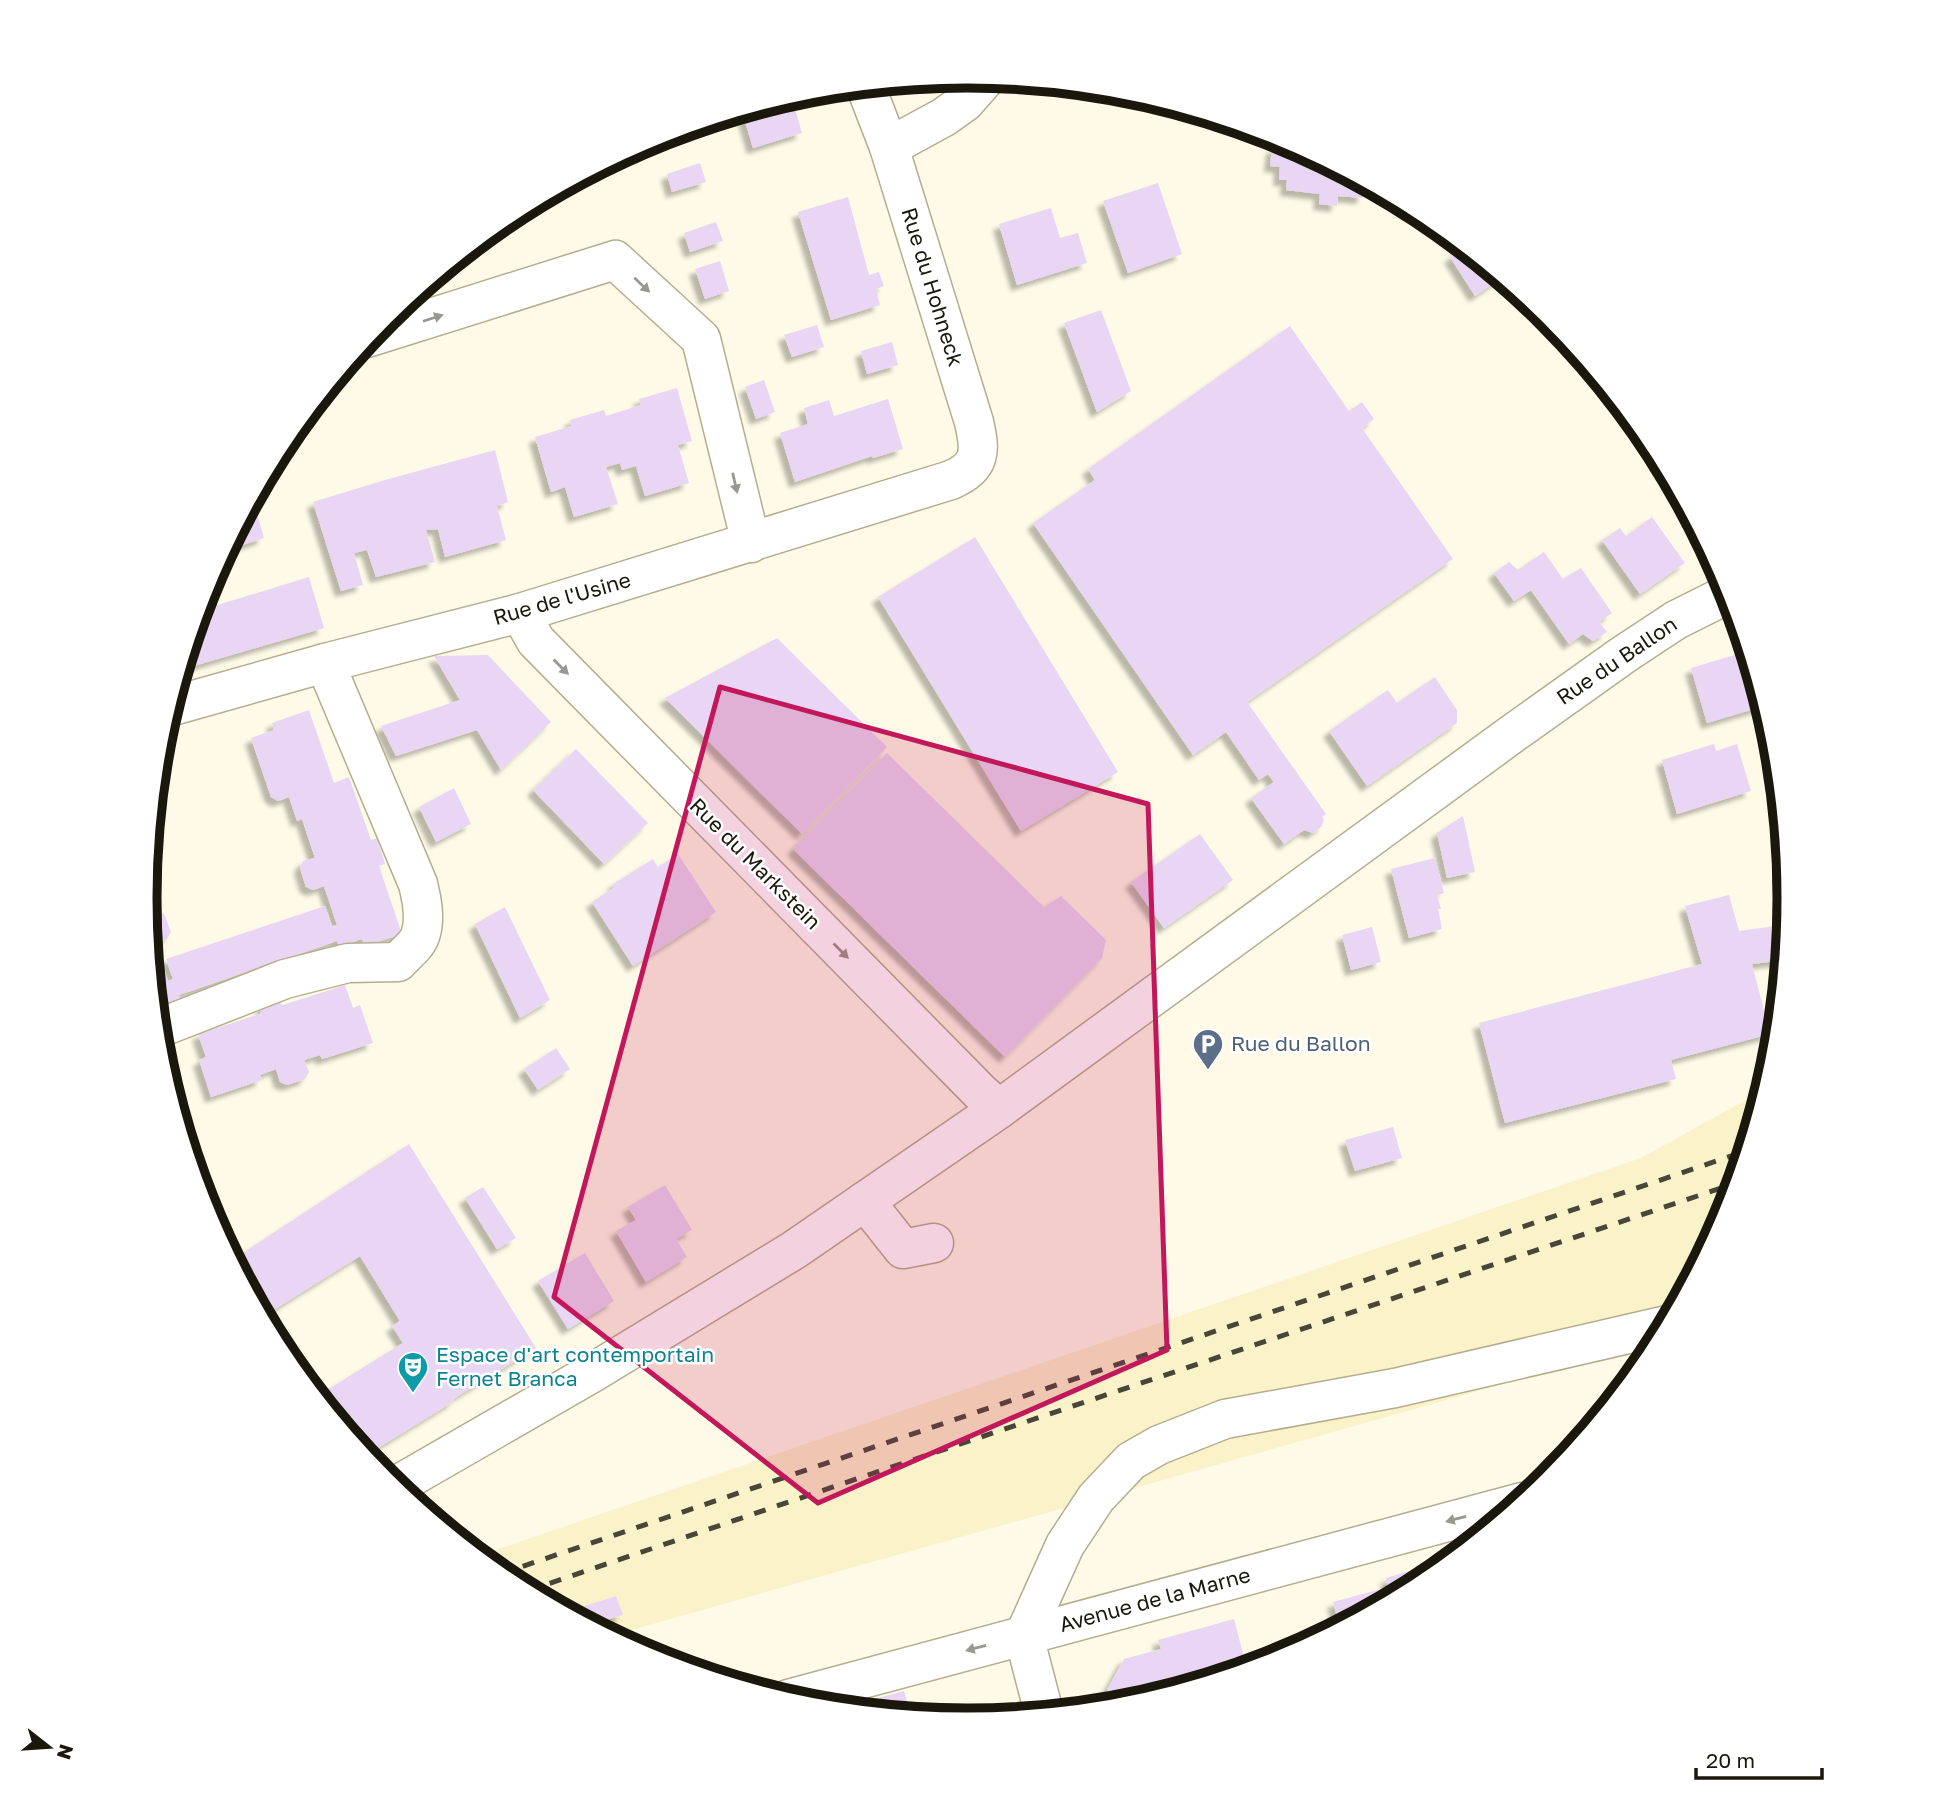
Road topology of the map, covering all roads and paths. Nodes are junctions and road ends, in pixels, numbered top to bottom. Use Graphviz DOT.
graph roads {
  1 [pos="977,88"];
  2 [pos="868,93"];
  3 [pos="889,147"];
  4 [pos="388,332"];
  5 [pos="951,480"];
  6 [pos="751,543"];
  7 [pos="1720,598"];
  8 [pos="520,613"];
  9 [pos="325,663"];
  10 [pos="180,704"];
  11 [pos="167,1026"];
  12 [pos="999,1108"];
  13 [pos="865,1201"];
  14 [pos="934,1243"];
  15 [pos="1653,1328"];
  16 [pos="404,1480"];
  17 [pos="1500,1508"];
  18 [pos="1024,1636"];
  19 [pos="810,1693"];
  20 [pos="1042,1705"];
  1 -- 3 [label="street"];
  2 -- 3 [label="street, Rue du Hohneck"];
  3 -- 5 [label="street, Rue du Hohneck"];
  4 -- 6 [label="street, one-way"];
  5 -- 6 [label="street, Rue de l'Usine"];
  6 -- 8 [label="street, Rue de l'Usine"];
  7 -- 12 [label="street, Rue du Ballon"];
  8 -- 9 [label="street, Rue de l'Usine"];
  8 -- 12 [label="street, Rue du Markstein, one-way"];
  9 -- 10 [label="street, Rue de l'Usine"];
  9 -- 11 [label="street"];
  12 -- 13 [label="street, Rue du Ballon"];
  13 -- 14 [label="street"];
  13 -- 16 [label="street, Rue du Ballon"];
  15 -- 18 [label="street"];
  17 -- 18 [label="street, Avenue de la Marne, one-way"];
  18 -- 19 [label="street, Avenue de la Marne, one-way"];
  18 -- 20 [label="street"];
}
